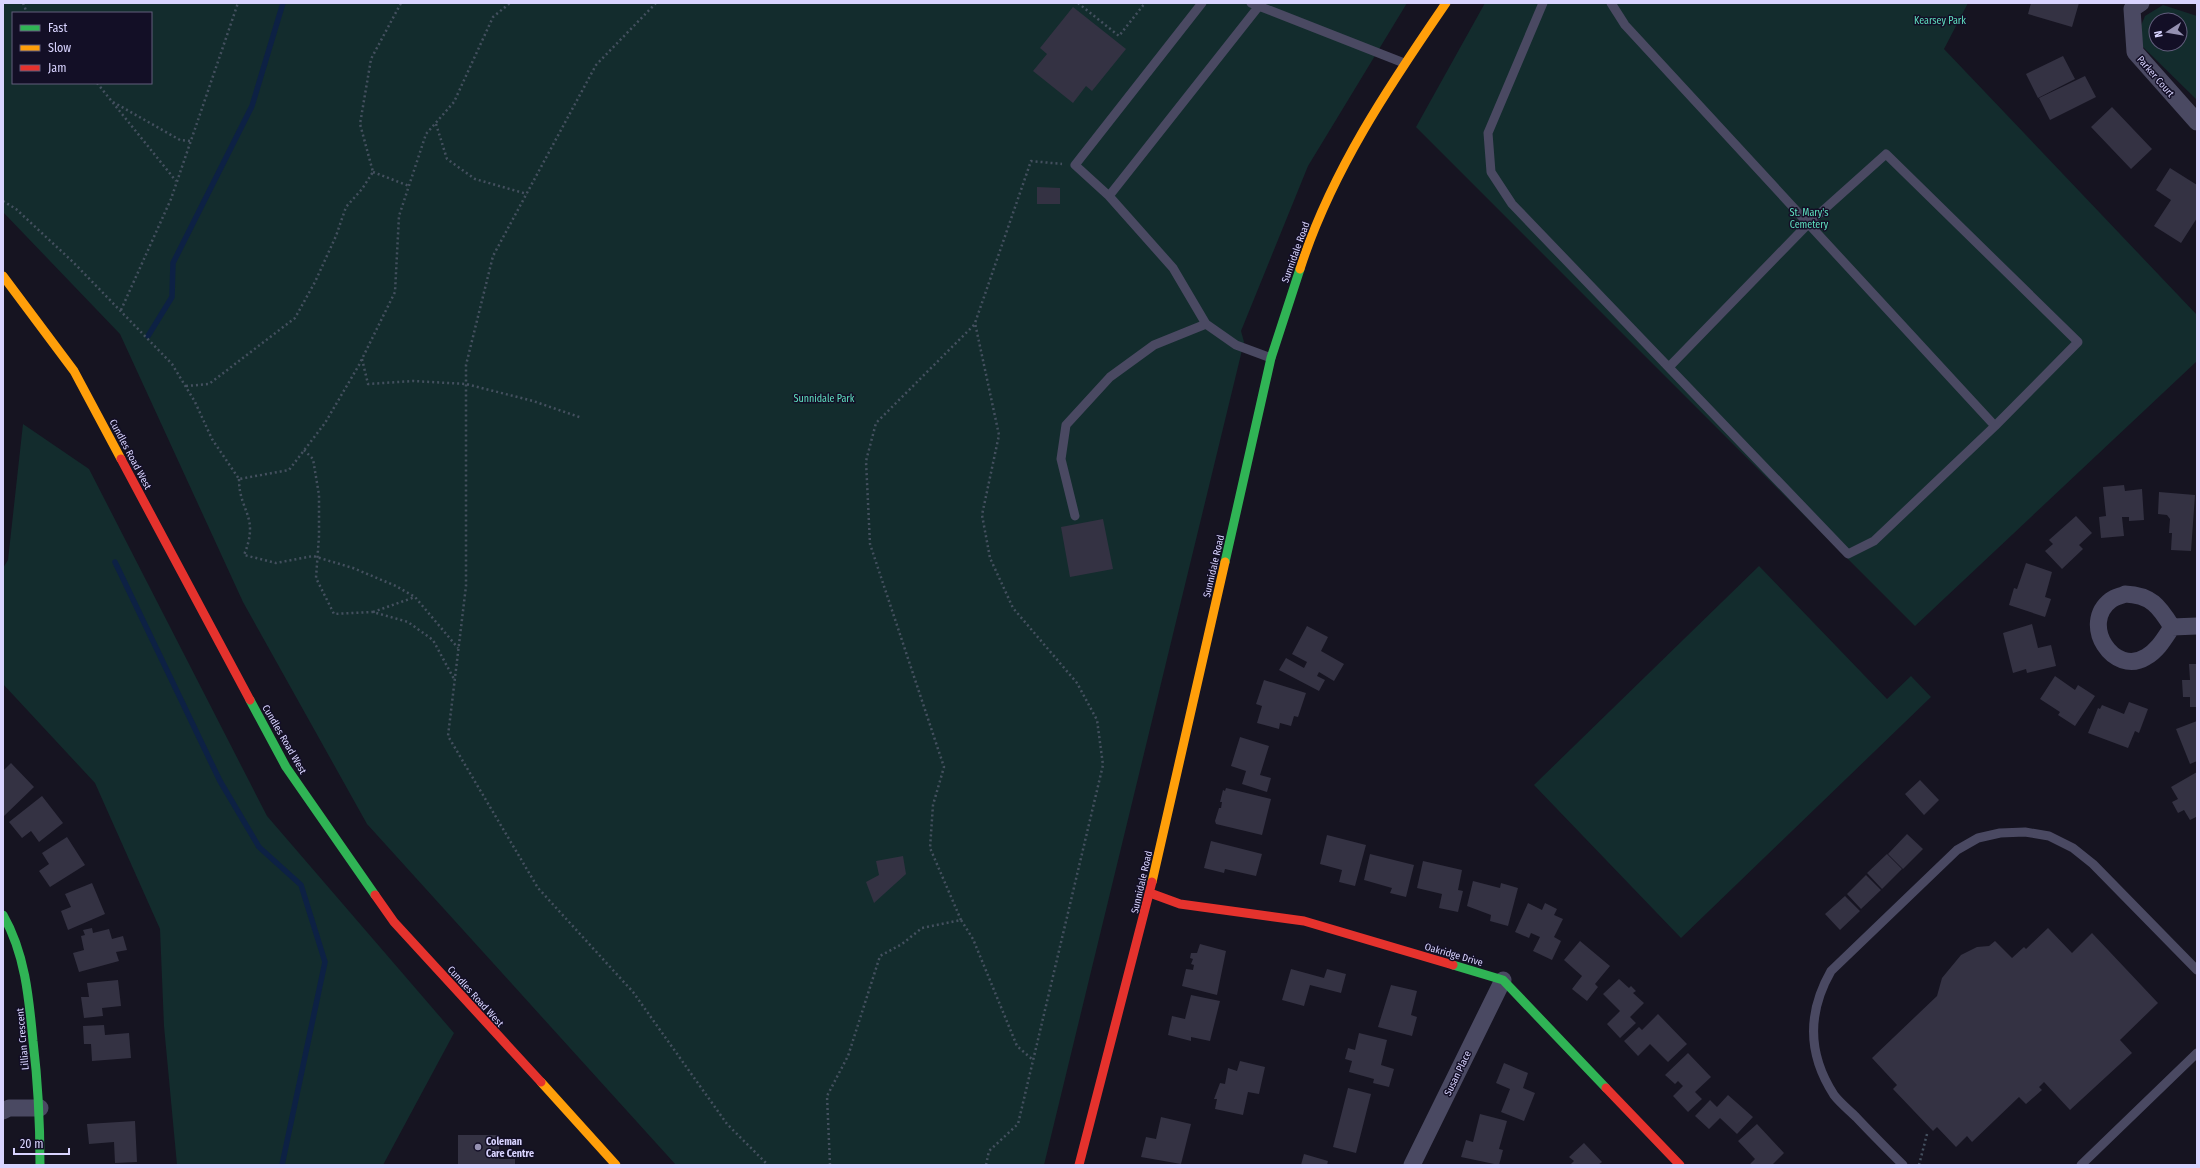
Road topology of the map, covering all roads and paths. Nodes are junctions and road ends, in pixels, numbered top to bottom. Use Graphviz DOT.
graph roads {
  1 [pos="238,3"];
  2 [pos="402,3"];
  3 [pos="510,3"];
  4 [pos="656,3"];
  5 [pos="1078,3"];
  6 [pos="1145,3"];
  7 [pos="1202,3"];
  8 [pos="1446,3"];
  9 [pos="1542,3"];
  10 [pos="1611,3"];
  11 [pos="2141,3"];
  12 [pos="1255,5"];
  13 [pos="1405,63"];
  14 [pos="98,84"];
  15 [pos="111,101"];
  16 [pos="2197,122"];
  17 [pos="435,123"];
  18 [pos="190,141"];
  19 [pos="1075,165"];
  20 [pos="373,172"];
  21 [pos="177,182"];
  22 [pos="409,186"];
  23 [pos="527,194"];
  24 [pos="1109,196"];
  25 [pos="3,201"];
  26 [pos="1809,223"];
  27 [pos="3,276"];
  28 [pos="121,310"];
  29 [pos="975,323"];
  30 [pos="1206,324"];
  31 [pos="1271,358"];
  32 [pos="362,359"];
  33 [pos="1669,367"];
  34 [pos="466,384"];
  35 [pos="186,386"];
  36 [pos="582,418"];
  37 [pos="1995,426"];
  38 [pos="304,450"];
  39 [pos="239,479"];
  40 [pos="1075,516"];
  41 [pos="318,557"];
  42 [pos="415,597"];
  43 [pos="372,612"];
  44 [pos="2197,626"];
  45 [pos="2172,627"];
  46 [pos="458,649"];
  47 [pos="454,679"];
  48 [pos="1150,893"];
  49 [pos="3,915"];
  50 [pos="962,920"];
  51 [pos="2197,970"];
  52 [pos="1503,980"];
  53 [pos="2197,1053"];
  54 [pos="1033,1060"];
  55 [pos="40,1108"];
  56 [pos="3,1111"];
  57 [pos="1927,1134"];
  58 [pos="40,1165"];
  59 [pos="616,1165"];
  60 [pos="768,1165"];
  61 [pos="830,1165"];
  62 [pos="986,1165"];
  63 [pos="1079,1165"];
  64 [pos="1412,1165"];
  65 [pos="1680,1165"];
  66 [pos="1903,1165"];
  67 [pos="1919,1165"];
  68 [pos="2081,1165"];
  1 -- 18 [label="path"];
  2 -- 20 [label="path"];
  3 -- 17 [label="path"];
  4 -- 23 [label="path"];
  5 -- 6 [label="path"];
  7 -- 19 [label="lane"];
  8 -- 13 [label="main road, Sunnidale Road"];
  9 -- 33 [label="lane"];
  10 -- 26 [label="lane"];
  11 -- 16 [label="street, Parker Court"];
  12 -- 13 [label="lane"];
  12 -- 24 [label="lane"];
  13 -- 31 [label="main road, Sunnidale Road"];
  14 -- 15 [label="path"];
  15 -- 18 [label="path"];
  15 -- 21 [label="path"];
  17 -- 22 [label="path"];
  17 -- 23 [label="path"];
  18 -- 21 [label="path"];
  19 -- 24 [label="lane"];
  19 -- 29 [label="path"];
  20 -- 22 [label="path"];
  20 -- 35 [label="path"];
  21 -- 28 [label="path"];
  22 -- 32 [label="path"];
  23 -- 34 [label="path"];
  24 -- 30 [label="lane"];
  25 -- 28 [label="path"];
  26 -- 33 [label="lane"];
  26 -- 37 [label="lane"];
  26 -- 37 [label="lane"];
  27 -- 59 [label="main road, Cundles Road West"];
  28 -- 35 [label="path"];
  29 -- 50 [label="path"];
  29 -- 54 [label="path"];
  30 -- 31 [label="lane"];
  30 -- 40 [label="lane"];
  31 -- 48 [label="main road, Sunnidale Road"];
  32 -- 34 [label="path"];
  32 -- 38 [label="path"];
  33 -- 37 [label="lane"];
  34 -- 36 [label="path"];
  34 -- 46 [label="path"];
  35 -- 39 [label="path"];
  38 -- 39 [label="path"];
  38 -- 41 [label="path"];
  39 -- 41 [label="path"];
  41 -- 42 [label="path"];
  41 -- 43 [label="path"];
  42 -- 43 [label="path"];
  42 -- 46 [label="path"];
  43 -- 47 [label="path"];
  44 -- 45 [label="street"];
  45 -- 45 [label="street"];
  46 -- 47 [label="path"];
  47 -- 60 [label="path"];
  48 -- 52 [label="main road, Oakridge Drive"];
  48 -- 63 [label="main road, Sunnidale Road"];
  49 -- 55 [label="main road, Lillian Crescent"];
  50 -- 54 [label="path"];
  50 -- 61 [label="path"];
  51 -- 66 [label="lane"];
  52 -- 64 [label="street, Susan Place"];
  52 -- 65 [label="main road, Oakridge Drive"];
  53 -- 68 [label="lane"];
  54 -- 62 [label="path"];
  55 -- 56 [label="street"];
  55 -- 58 [label="main road, Lillian Crescent"];
  57 -- 67 [label="path"];
}
